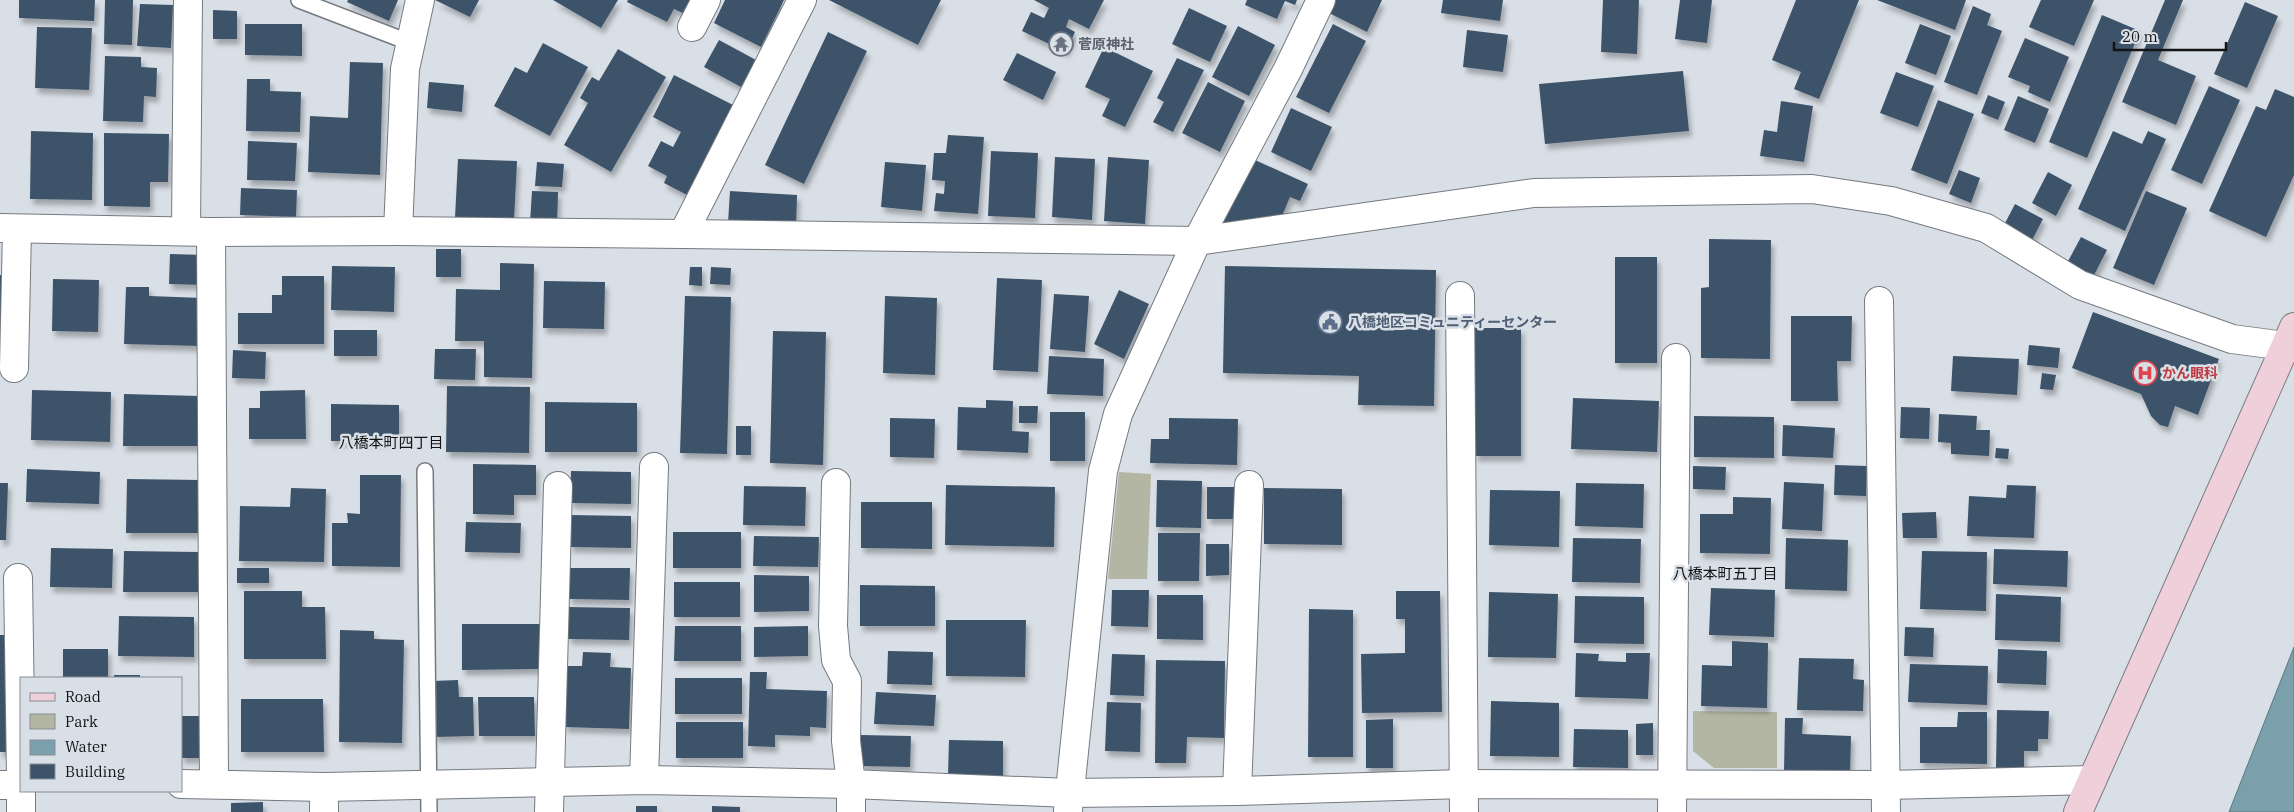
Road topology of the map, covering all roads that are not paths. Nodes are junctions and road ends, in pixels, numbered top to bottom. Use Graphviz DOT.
graph roads {
  1 [pos="188,0"];
  2 [pos="299,0"];
  3 [pos="420,0"];
  4 [pos="706,0"];
  5 [pos="802,0"];
  6 [pos="1321,0"];
  7 [pos="692,27"];
  8 [pos="411,43"];
  9 [pos="9,228"];
  10 [pos="198,231"];
  11 [pos="398,231"];
  12 [pos="682,234"];
  13 [pos="1197,241"];
  14 [pos="1460,296"];
  15 [pos="1879,301"];
  16 [pos="2290,337"];
  17 [pos="1676,358"];
  18 [pos="14,368"];
  19 [pos="654,467"];
  20 [pos="425,471"];
  21 [pos="836,483"];
  22 [pos="1248,485"];
  23 [pos="558,486"];
  24 [pos="18,578"];
  25 [pos="20,711"];
  26 [pos="644,780"];
  27 [pos="2092,780"];
  28 [pos="550,782"];
  29 [pos="182,784"];
  30 [pos="214,784"];
  31 [pos="851,784"];
  32 [pos="1463,784"];
  33 [pos="0,785"];
  34 [pos="20,785"];
  35 [pos="429,785"];
  36 [pos="1886,785"];
  37 [pos="21,792"];
  38 [pos="1248,798"];
  39 [pos="324,799"];
  40 [pos="1672,799"];
  41 [pos="1069,802"];
  42 [pos="21,812"];
  43 [pos="429,812"];
  44 [pos="549,812"];
  45 [pos="851,812"];
  46 [pos="1464,812"];
  47 [pos="1886,812"];
  48 [pos="2078,812"];
  1 -- 10 [label="street"];
  2 -- 8 [label="lane"];
  3 -- 8 [label="street"];
  4 -- 7 [label="street"];
  5 -- 12 [label="street"];
  6 -- 13 [label="street"];
  8 -- 11 [label="street"];
  9 -- 10 [label="street"];
  9 -- 18 [label="street"];
  10 -- 11 [label="street"];
  10 -- 30 [label="street"];
  11 -- 12 [label="street"];
  12 -- 13 [label="street"];
  13 -- 16 [label="street"];
  13 -- 41 [label="street"];
  14 -- 32 [label="street"];
  15 -- 36 [label="street"];
  16 -- 27 [label="street"];
  17 -- 40 [label="street"];
  19 -- 26 [label="street"];
  20 -- 35 [label="lane"];
  21 -- 31 [label="street"];
  22 -- 38 [label="street"];
  23 -- 28 [label="street"];
  24 -- 25 [label="street"];
  26 -- 28 [label="street"];
  26 -- 31 [label="street"];
  27 -- 36 [label="street"];
  27 -- 48 [label="street"];
  28 -- 35 [label="street"];
  28 -- 44 [label="street"];
  29 -- 30 [label="street"];
  30 -- 39 [label="street"];
  31 -- 41 [label="street"];
  31 -- 45 [label="street"];
  32 -- 38 [label="street"];
  32 -- 40 [label="street"];
  32 -- 46 [label="street"];
  33 -- 34 [label="street"];
  35 -- 39 [label="street"];
  35 -- 43 [label="lane"];
  36 -- 40 [label="street"];
  36 -- 47 [label="street"];
  37 -- 42 [label="street"];
  38 -- 41 [label="street"];
}
